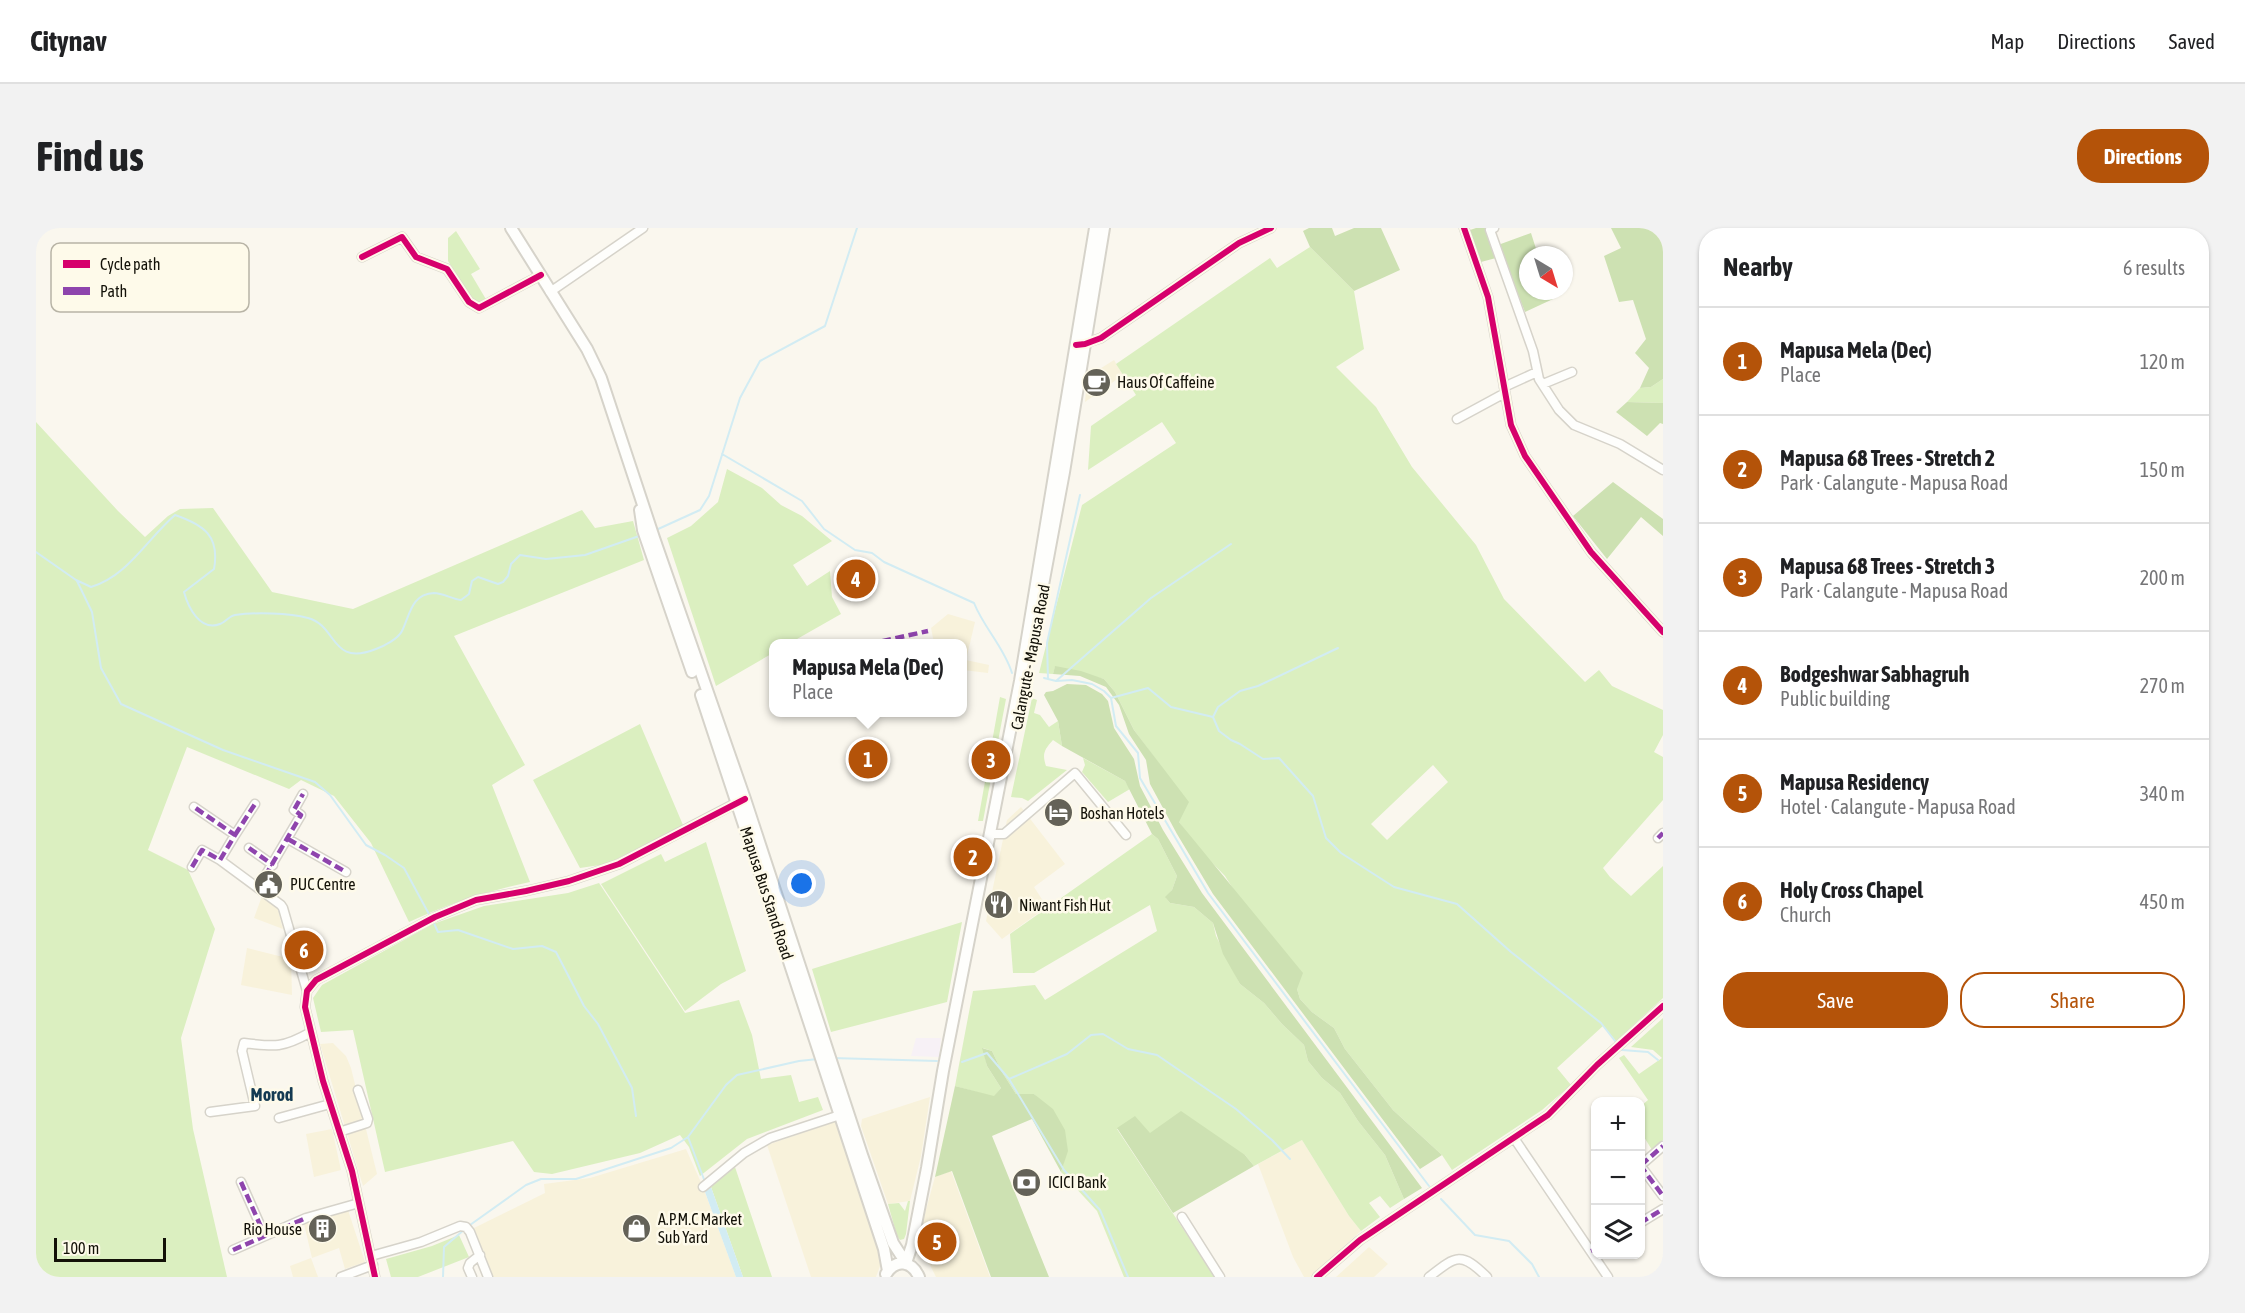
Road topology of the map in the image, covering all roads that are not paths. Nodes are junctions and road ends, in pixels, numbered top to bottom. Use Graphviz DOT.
graph roads {
  1 [pos="511,228"];
  2 [pos="643,228"];
  3 [pos="1095,228"];
  4 [pos="1104,228"];
  5 [pos="1271,228"];
  6 [pos="1464,228"];
  7 [pos="1494,228"];
  8 [pos="362,257"];
  9 [pos="541,275"];
  10 [pos="550,292"];
  11 [pos="1080,345"];
  12 [pos="1538,372"];
  13 [pos="1572,372"];
  14 [pos="1543,384"];
  15 [pos="1505,390"];
  16 [pos="1457,419"];
  17 [pos="1663,470"];
  18 [pos="1663,632"];
  19 [pos="303,794"];
  20 [pos="741,800"];
  21 [pos="255,804"];
  22 [pos="194,807"];
  23 [pos="235,835"];
  24 [pos="993,835"];
  25 [pos="1126,835"];
  26 [pos="288,839"];
  27 [pos="249,848"];
  28 [pos="220,860"];
  29 [pos="273,866"];
  30 [pos="192,867"];
  31 [pos="346,872"];
  32 [pos="258,888"];
  33 [pos="307,991"];
  34 [pos="1663,1006"];
  35 [pos="311,1032"];
  36 [pos="358,1090"];
  37 [pos="330,1104"];
  38 [pos="210,1112"];
  39 [pos="840,1115"];
  40 [pos="279,1118"];
  41 [pos="339,1132"];
  42 [pos="1514,1138"];
  43 [pos="1663,1146"];
  44 [pos="1645,1162"];
  45 [pos="1645,1171"];
  46 [pos="241,1182"];
  47 [pos="703,1187"];
  48 [pos="1663,1196"];
  49 [pos="359,1203"];
  50 [pos="1663,1209"];
  51 [pos="1182,1217"];
  52 [pos="1645,1220"];
  53 [pos="265,1236"];
  54 [pos="1591,1247"];
  55 [pos="233,1250"];
  56 [pos="480,1255"];
  57 [pos="1598,1259"];
  58 [pos="372,1261"];
  59 [pos="906,1263"];
  60 [pos="887,1274"];
  61 [pos="341,1277"];
  62 [pos="375,1277"];
  63 [pos="472,1277"];
  64 [pos="488,1277"];
  65 [pos="919,1277"];
  66 [pos="1220,1277"];
  67 [pos="1317,1277"];
  68 [pos="1429,1277"];
  69 [pos="1487,1277"];
  70 [pos="1608,1277"];
  1 -- 9 [label="main road, Mapusa Bus Stand Road"];
  2 -- 10 [label="street"];
  3 -- 11 [label="main road, Calangute - Mapusa Road"];
  4 -- 11 [label="main road, Calangute - Mapusa Road"];
  5 -- 11 [label="street"];
  6 -- 15 [label="street"];
  7 -- 12 [label="street"];
  8 -- 9 [label="street"];
  9 -- 10 [label="main road, Mapusa Bus Stand Road"];
  10 -- 20 [label="main road, Mapusa Bus Stand Road"];
  11 -- 24 [label="main road, Calangute - Mapusa Road"];
  12 -- 14 [label="street"];
  12 -- 15 [label="street"];
  13 -- 14 [label="street"];
  14 -- 17 [label="street"];
  15 -- 16 [label="street"];
  15 -- 18 [label="street"];
  19 -- 26 [label="street"];
  20 -- 33 [label="street"];
  20 -- 39 [label="main road, Mapusa Bus Stand Road"];
  20 -- 59 [label="main road, Mapusa Bus Stand Road"];
  21 -- 23 [label="street"];
  22 -- 23 [label="street"];
  23 -- 28 [label="street"];
  24 -- 25 [label="street"];
  24 -- 59 [label="main road, Calangute - Mapusa Road"];
  26 -- 29 [label="street"];
  26 -- 31 [label="street"];
  27 -- 29 [label="street"];
  28 -- 30 [label="street"];
  28 -- 32 [label="street"];
  29 -- 32 [label="street"];
  32 -- 33 [label="street"];
  33 -- 35 [label="street"];
  34 -- 42 [label="street"];
  35 -- 37 [label="street"];
  35 -- 38 [label="street"];
  36 -- 41 [label="street"];
  37 -- 40 [label="street"];
  37 -- 41 [label="street"];
  39 -- 47 [label="street"];
  39 -- 60 [label="main road, Mapusa Bus Stand Road"];
  41 -- 49 [label="street"];
  42 -- 54 [label="street"];
  42 -- 67 [label="street"];
  43 -- 44 [label="street"];
  45 -- 48 [label="street"];
  46 -- 53 [label="street"];
  49 -- 53 [label="street"];
  49 -- 58 [label="street"];
  50 -- 52 [label="street"];
  51 -- 66 [label="street"];
  53 -- 55 [label="street"];
  56 -- 58 [label="street"];
  56 -- 63 [label="street"];
  56 -- 64 [label="street"];
  57 -- 70 [label="street"];
  58 -- 61 [label="street"];
  58 -- 62 [label="street"];
  59 -- 60 [label="main road"];
  59 -- 65 [label="main road, Mapusa Bus Stand Road"];
  68 -- 69 [label="street"];
}
